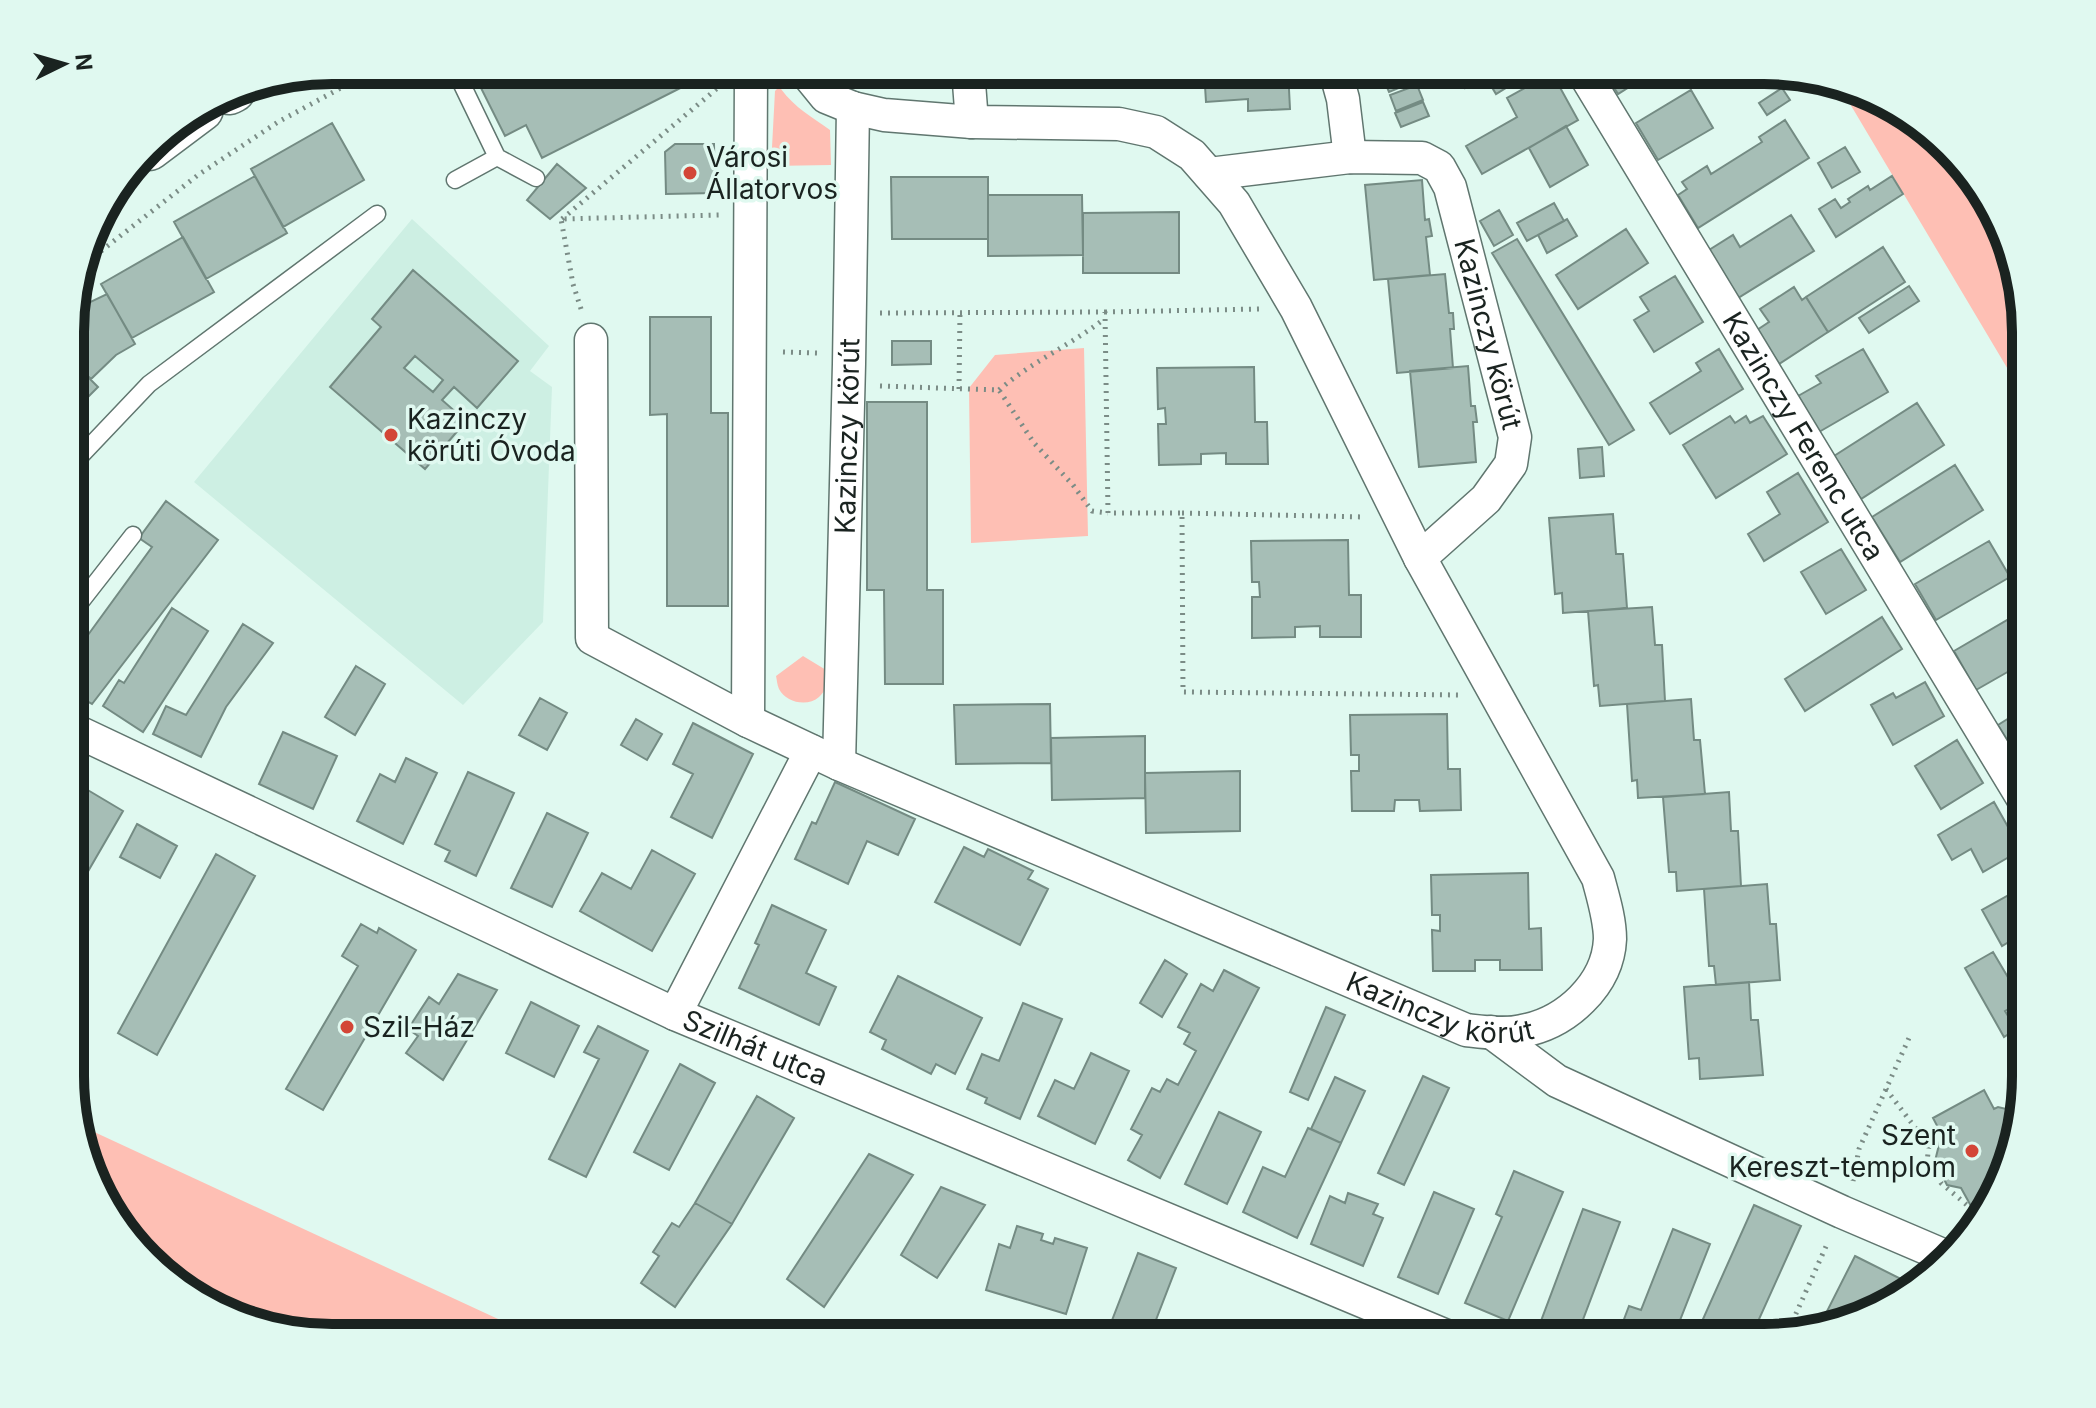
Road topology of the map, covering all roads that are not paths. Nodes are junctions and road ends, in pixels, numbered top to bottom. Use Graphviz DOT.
graph roads {
  1 [pos="1339,84"];
  2 [pos="1591,84"];
  3 [pos="462,85"];
  4 [pos="740,85"];
  5 [pos="816,85"];
  6 [pos="969,85"];
  7 [pos="853,108"];
  8 [pos="972,122"];
  9 [pos="497,157"];
  10 [pos="1350,157"];
  11 [pos="1209,174"];
  12 [pos="536,178"];
  13 [pos="455,180"];
  14 [pos="377,214"];
  15 [pos="591,340"];
  16 [pos="84,452"];
  17 [pos="133,535"];
  18 [pos="1420,558"];
  19 [pos="84,598"];
  20 [pos="748,721"];
  21 [pos="84,735"];
  22 [pos="825,757"];
  23 [pos="2011,779"];
  24 [pos="675,1014"];
  25 [pos="1491,1032"];
  26 [pos="1937,1253"];
  27 [pos="1416,1323"];
  1 -- 10 [label="street"];
  2 -- 23 [label="street, Kazinczy Ferenc utca"];
  3 -- 9 [label="lane"];
  4 -- 20 [label="street"];
  5 -- 7 [label="street, Kazinczy körút"];
  6 -- 8 [label="street"];
  7 -- 8 [label="street, Kazinczy körút"];
  7 -- 22 [label="street, Kazinczy körút"];
  8 -- 11 [label="street, Kazinczy körút"];
  9 -- 12 [label="lane"];
  9 -- 13 [label="lane"];
  10 -- 11 [label="street, Kazinczy körút"];
  10 -- 18 [label="street, Kazinczy körút"];
  11 -- 18 [label="street, Kazinczy körút"];
  14 -- 16 [label="lane"];
  15 -- 20 [label="street, Kazinczy körút"];
  17 -- 19 [label="lane"];
  18 -- 25 [label="street, Kazinczy körút"];
  20 -- 22 [label="street, Kazinczy körút"];
  21 -- 24 [label="street, Szilhát utca"];
  22 -- 24 [label="street, Kazinczy körút"];
  22 -- 25 [label="street, Kazinczy körút"];
  24 -- 27 [label="street, Szilhát utca"];
  25 -- 26 [label="street"];
}
